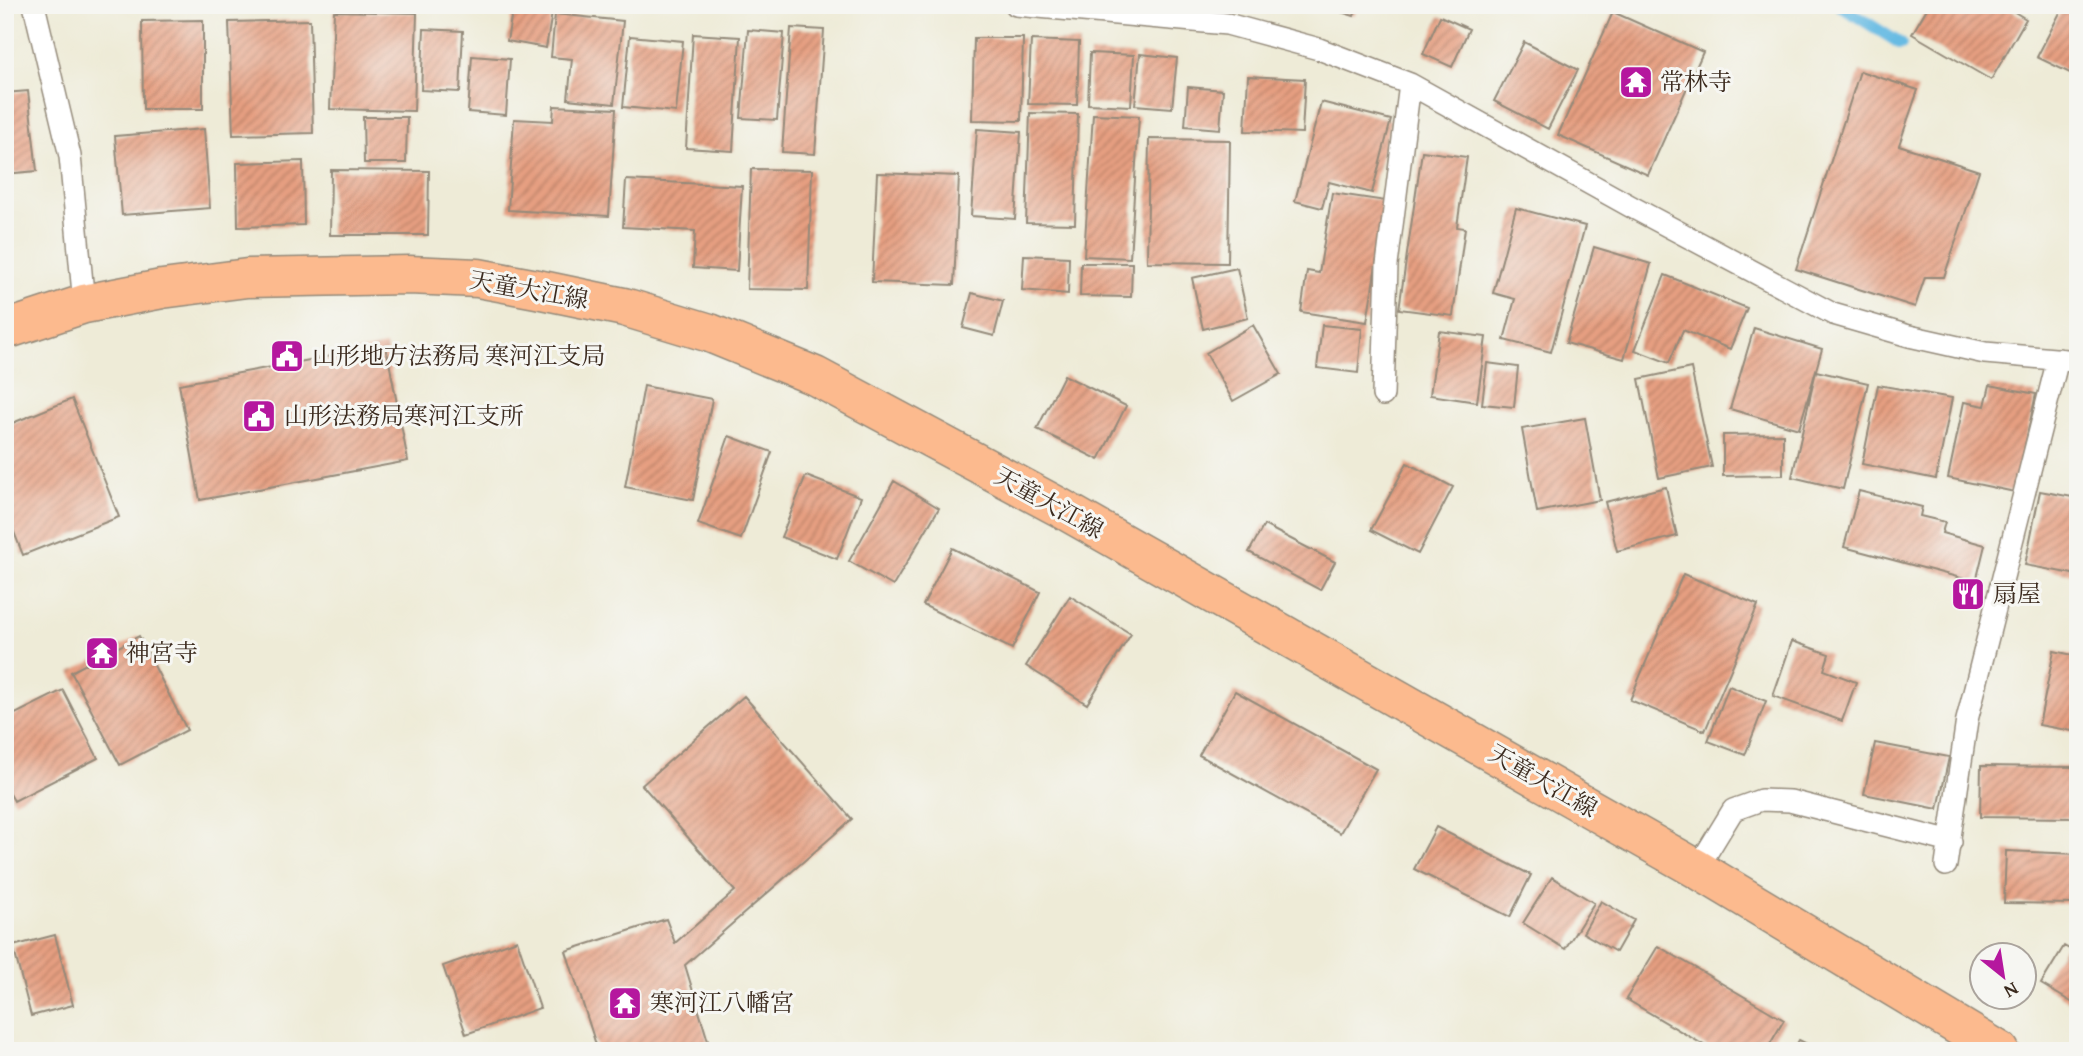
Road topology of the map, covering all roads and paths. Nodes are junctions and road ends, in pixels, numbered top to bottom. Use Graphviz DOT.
graph roads {
  1 [pos="34,5"];
  2 [pos="1016,5"];
  3 [pos="1410,84"];
  4 [pos="84,304"];
  5 [pos="5,330"];
  6 [pos="2068,360"];
  7 [pos="1383,395"];
  8 [pos="1951,842"];
  9 [pos="1946,865"];
  10 [pos="1697,869"];
  11 [pos="2000,1051"];
  1 -- 4 [label="lane"];
  2 -- 3 [label="lane"];
  3 -- 6 [label="lane"];
  3 -- 7 [label="lane"];
  4 -- 5 [label="main road, 天童大江線"];
  4 -- 10 [label="main road, 天童大江線"];
  6 -- 8 [label="lane"];
  8 -- 9 [label="lane"];
  8 -- 10 [label="lane"];
  10 -- 11 [label="main road, 天童大江線"];
}
